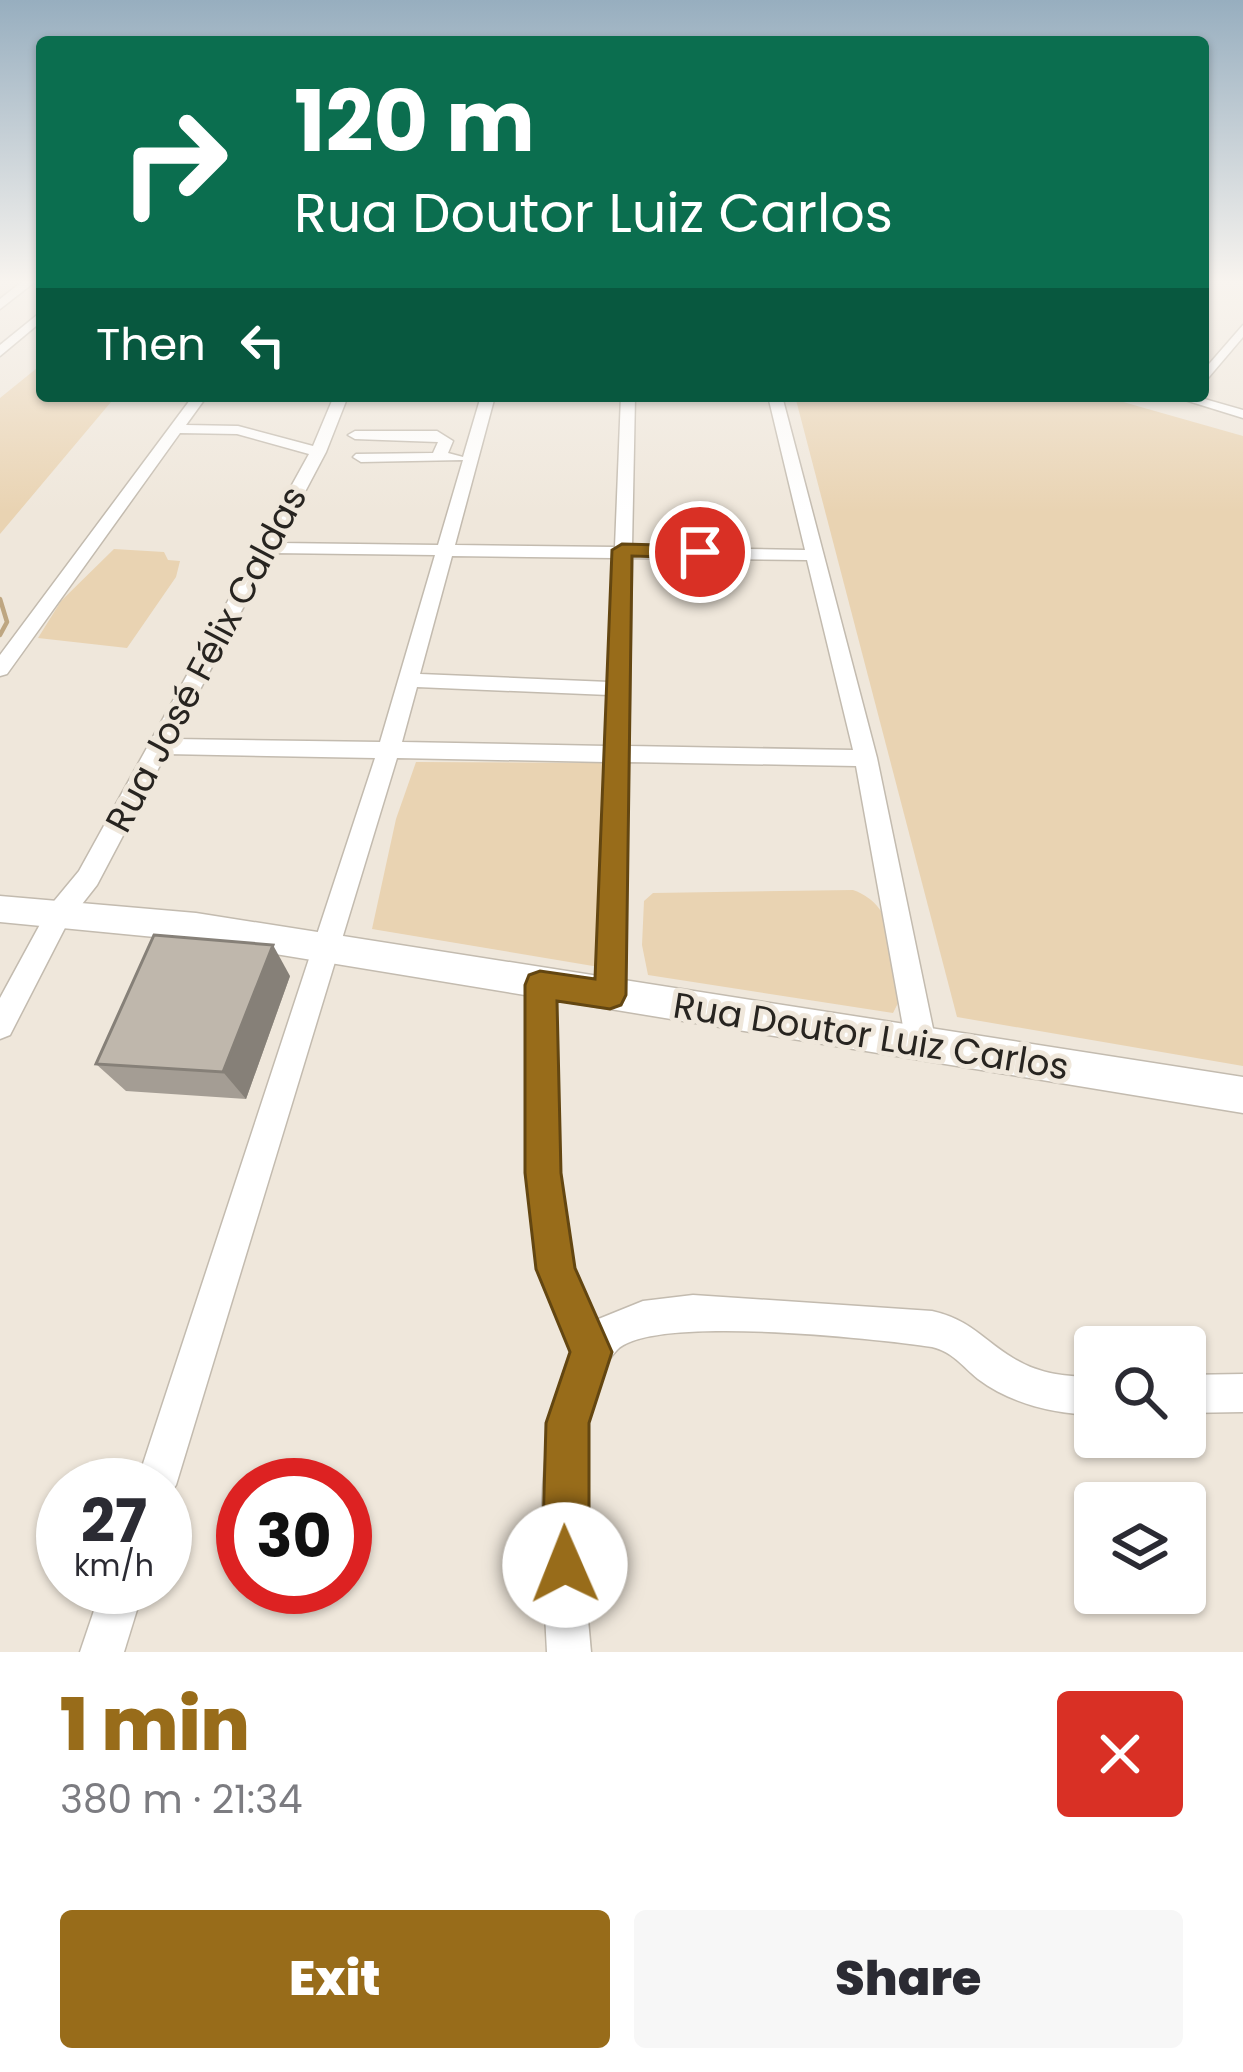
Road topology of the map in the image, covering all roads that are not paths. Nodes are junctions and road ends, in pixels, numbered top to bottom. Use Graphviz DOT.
graph roads {
  1 [pos="1225,358"];
  2 [pos="1209,385"];
  3 [pos="1209,395"];
  4 [pos="196,402"];
  5 [pos="339,402"];
  6 [pos="486,402"];
  7 [pos="628,402"];
  8 [pos="778,402"];
  9 [pos="1243,410"];
  10 [pos="178,429"];
  11 [pos="355,435"];
  12 [pos="318,452"];
  13 [pos="361,457"];
  14 [pos="440,457"];
  15 [pos="471,458"];
  16 [pos="266,548"];
  17 [pos="446,548"];
  18 [pos="622,550"];
  19 [pos="817,555"];
  20 [pos="0,669"];
  21 [pos="408,680"];
  22 [pos="619,689"];
  23 [pos="155,746"];
  24 [pos="390,746"];
  25 [pos="617,750"];
  26 [pos="866,758"];
  27 [pos="0,909"];
  28 [pos="59,914"];
  29 [pos="325,950"];
  30 [pos="540,985"];
  31 [pos="610,995"];
  32 [pos="0,1025"];
  33 [pos="921,1043"];
  34 [pos="1243,1095"];
  35 [pos="591,1352"];
  36 [pos="1206,1394"];
  37 [pos="1243,1394"];
  38 [pos="1074,1396"];
  39 [pos="165,1458"];
  40 [pos="115,1614"];
  41 [pos="103,1652"];
  42 [pos="569,1652"];
  1 -- 2 [label="street"];
  3 -- 9 [label="street"];
  4 -- 10 [label="street"];
  5 -- 12 [label="street, Rua José Félix Caldas"];
  6 -- 15 [label="street"];
  7 -- 18 [label="street"];
  8 -- 19 [label="street"];
  10 -- 12 [label="street"];
  10 -- 20 [label="street"];
  11 -- 14 [label="street"];
  12 -- 16 [label="street, Rua José Félix Caldas"];
  13 -- 14 [label="street"];
  14 -- 15 [label="street"];
  15 -- 17 [label="street"];
  16 -- 17 [label="street"];
  16 -- 23 [label="street, Rua José Félix Caldas"];
  17 -- 18 [label="street"];
  17 -- 21 [label="street"];
  18 -- 19 [label="street"];
  18 -- 22 [label="street"];
  19 -- 26 [label="street"];
  21 -- 22 [label="street"];
  21 -- 24 [label="street"];
  22 -- 25 [label="street"];
  23 -- 24 [label="street"];
  23 -- 28 [label="street, Rua José Félix Caldas"];
  24 -- 25 [label="street"];
  24 -- 29 [label="street"];
  25 -- 26 [label="street"];
  25 -- 31 [label="street"];
  26 -- 33 [label="street"];
  27 -- 28 [label="main road, Rua Doutor Luiz Carlos"];
  28 -- 29 [label="main road, Rua Doutor Luiz Carlos"];
  28 -- 32 [label="street, Rua José Félix Caldas"];
  29 -- 30 [label="main road, Rua Doutor Luiz Carlos"];
  29 -- 39 [label="street"];
  30 -- 31 [label="main road, Rua Doutor Luiz Carlos"];
  30 -- 35 [label="street"];
  31 -- 33 [label="main road, Rua Doutor Luiz Carlos"];
  33 -- 34 [label="main road, Rua Doutor Luiz Carlos"];
  35 -- 38 [label="street"];
  35 -- 42 [label="street"];
  36 -- 37 [label="street"];
  40 -- 41 [label="street"];
}
